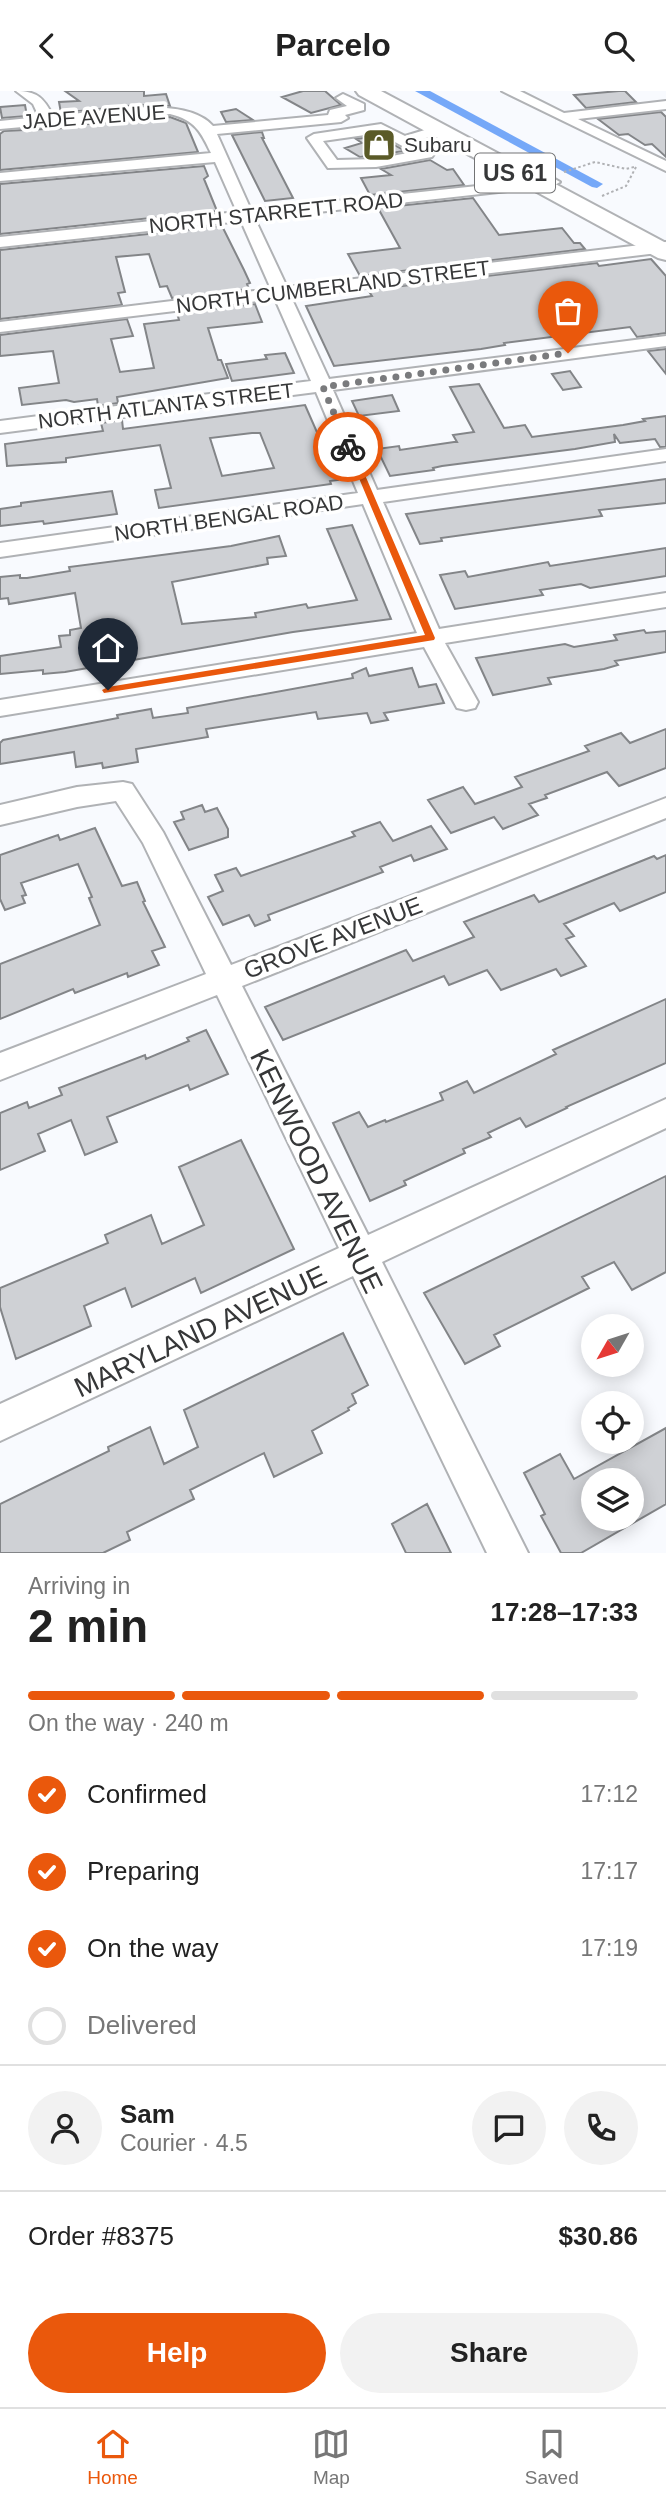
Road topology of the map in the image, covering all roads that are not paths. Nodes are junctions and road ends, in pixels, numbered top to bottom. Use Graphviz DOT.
graph roads {
  1 [pos="23,91"];
  2 [pos="329,91"];
  3 [pos="366,91"];
  4 [pos="383,91"];
  5 [pos="509,91"];
  6 [pos="343,98"];
  7 [pos="666,105"];
  8 [pos="412,111"];
  9 [pos="562,117"];
  10 [pos="337,119"];
  11 [pos="48,121"];
  12 [pos="0,125"];
  13 [pos="438,130"];
  14 [pos="208,131"];
  15 [pos="404,141"];
  16 [pos="220,156"];
  17 [pos="659,164"];
  18 [pos="0,177"];
  19 [pos="550,180"];
  20 [pos="247,215"];
  21 [pos="0,242"];
  22 [pos="664,247"];
  23 [pos="281,293"];
  24 [pos="0,327"];
  25 [pos="666,341"];
  26 [pos="323,387"];
  27 [pos="0,427"];
  28 [pos="666,455"];
  29 [pos="370,498"];
  30 [pos="0,550"];
  31 [pos="666,600"];
  32 [pos="430,638"];
  33 [pos="466,702"];
  34 [pos="0,708"];
  35 [pos="666,807"];
  36 [pos="0,815"];
  37 [pos="223,981"];
  38 [pos="0,1067"];
  39 [pos="666,1113"];
  40 [pos="359,1257"];
  41 [pos="0,1423"];
  42 [pos="508,1553"];
  1 -- 11 [label="street"];
  2 -- 6 [label="street"];
  3 -- 6 [label="street"];
  3 -- 8 [label="highway, US 61"];
  4 -- 8 [label="highway, US 61"];
  5 -- 9 [label="street"];
  6 -- 10 [label="street"];
  7 -- 9 [label="street"];
  8 -- 10 [label="street"];
  8 -- 13 [label="highway, US 61"];
  8 -- 19 [label="highway, US 61"];
  9 -- 17 [label="street"];
  10 -- 14 [label="street"];
  11 -- 12 [label="street, JADE AVENUE"];
  11 -- 14 [label="street, JADE AVENUE"];
  13 -- 15 [label="lane"];
  13 -- 19 [label="highway, US 61"];
  14 -- 16 [label="street"];
  15 -- 15 [label="lane"];
  16 -- 18 [label="street"];
  16 -- 20 [label="street"];
  19 -- 20 [label="street, NORTH STARRETT ROAD"];
  19 -- 22 [label="highway, US 61"];
  19 -- 22 [label="highway, US 61"];
  20 -- 21 [label="street, NORTH STARRETT ROAD"];
  20 -- 23 [label="street"];
  22 -- 23 [label="street, NORTH CUMBERLAND STREET"];
  23 -- 24 [label="street, NORTH CUMBERLAND STREET"];
  23 -- 26 [label="street"];
  25 -- 26 [label="street, NORTH ATLANTA STREET"];
  26 -- 27 [label="street, NORTH ATLANTA STREET"];
  26 -- 29 [label="street"];
  28 -- 29 [label="street, NORTH BENGAL ROAD"];
  29 -- 30 [label="street, NORTH BENGAL ROAD"];
  29 -- 32 [label="street"];
  31 -- 32 [label="street"];
  32 -- 33 [label="street"];
  32 -- 34 [label="street"];
  35 -- 37 [label="street, GROVE AVENUE"];
  36 -- 37 [label="street, KENWOOD AVENUE"];
  37 -- 38 [label="street, GROVE AVENUE"];
  37 -- 40 [label="street, KENWOOD AVENUE"];
  39 -- 40 [label="street, MARYLAND AVENUE"];
  40 -- 41 [label="street, MARYLAND AVENUE"];
  40 -- 42 [label="street, KENWOOD AVENUE"];
}
